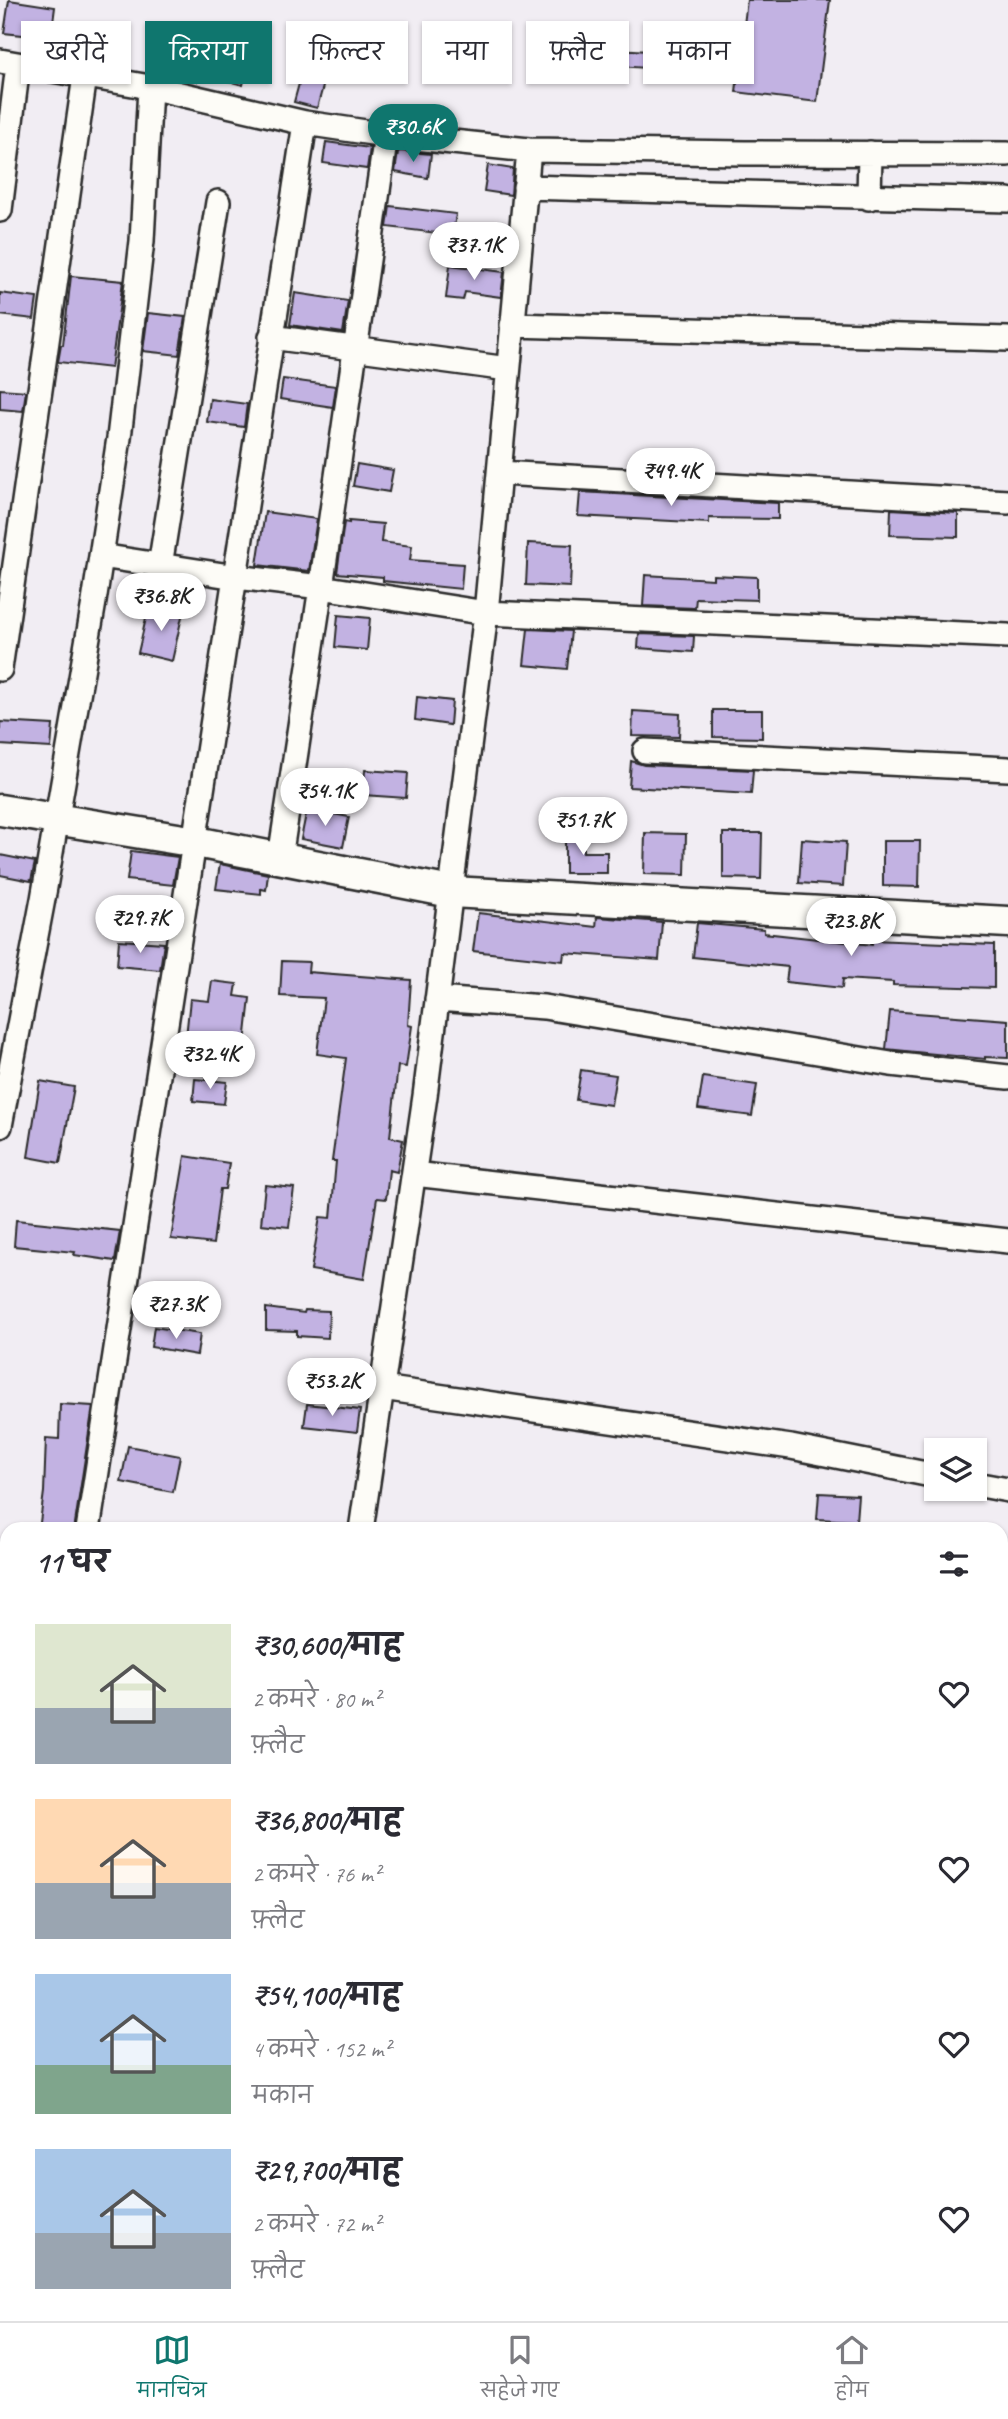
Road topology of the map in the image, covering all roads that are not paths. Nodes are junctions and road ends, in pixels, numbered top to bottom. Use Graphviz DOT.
graph roads {
  1 [pos="9,63"];
  2 [pos="84,84"];
  3 [pos="128,84"];
  4 [pos="149,88"];
  5 [pos="305,123"];
  6 [pos="386,135"];
  7 [pos="529,150"];
  8 [pos="870,153"];
  9 [pos="1008,154"];
  10 [pos="525,187"];
  11 [pos="869,198"];
  12 [pos="1008,200"];
  13 [pos="218,202"];
  14 [pos="0,210"];
  15 [pos="512,324"];
  16 [pos="271,337"];
  17 [pos="1008,339"];
  18 [pos="354,350"];
  19 [pos="508,369"];
  20 [pos="499,472"];
  21 [pos="1008,502"];
  22 [pos="101,556"];
  23 [pos="160,566"];
  24 [pos="236,577"];
  25 [pos="321,587"];
  26 [pos="486,613"];
  27 [pos="1008,636"];
  28 [pos="0,669"];
  29 [pos="645,751"];
  30 [pos="1008,769"];
  31 [pos="0,810"];
  32 [pos="56,820"];
  33 [pos="196,842"];
  34 [pos="280,858"];
  35 [pos="451,892"];
  36 [pos="1008,922"];
  37 [pos="437,999"];
  38 [pos="1008,1077"];
  39 [pos="0,1126"];
  40 [pos="414,1174"];
  41 [pos="1008,1241"];
  42 [pos="382,1388"];
  43 [pos="924,1474"];
  44 [pos="987,1486"];
  45 [pos="1008,1490"];
  46 [pos="89,1522"];
  47 [pos="362,1522"];
  1 -- 14 [label="street"];
  2 -- 28 [label="street"];
  3 -- 4 [label="street"];
  4 -- 5 [label="street"];
  4 -- 22 [label="street"];
  5 -- 6 [label="street"];
  5 -- 16 [label="street"];
  6 -- 7 [label="street"];
  6 -- 18 [label="street"];
  7 -- 8 [label="street"];
  7 -- 10 [label="street"];
  8 -- 9 [label="street"];
  8 -- 11 [label="street"];
  10 -- 11 [label="street"];
  10 -- 15 [label="street"];
  11 -- 12 [label="street"];
  13 -- 23 [label="street"];
  15 -- 17 [label="street"];
  15 -- 19 [label="street"];
  16 -- 18 [label="street"];
  16 -- 24 [label="street"];
  18 -- 19 [label="street"];
  18 -- 25 [label="street"];
  19 -- 20 [label="street"];
  20 -- 21 [label="street"];
  20 -- 26 [label="street"];
  22 -- 23 [label="street"];
  22 -- 32 [label="street"];
  23 -- 24 [label="street"];
  24 -- 25 [label="street"];
  24 -- 33 [label="street"];
  25 -- 26 [label="street"];
  25 -- 34 [label="street"];
  26 -- 27 [label="street"];
  26 -- 35 [label="street"];
  29 -- 30 [label="street"];
  31 -- 32 [label="street"];
  32 -- 33 [label="street"];
  32 -- 39 [label="street"];
  33 -- 34 [label="street"];
  33 -- 46 [label="street"];
  34 -- 35 [label="street"];
  35 -- 36 [label="street"];
  35 -- 37 [label="street"];
  37 -- 38 [label="street"];
  37 -- 40 [label="street"];
  40 -- 41 [label="street"];
  40 -- 42 [label="street"];
  42 -- 43 [label="street"];
  42 -- 47 [label="street"];
  44 -- 45 [label="street"];
}
